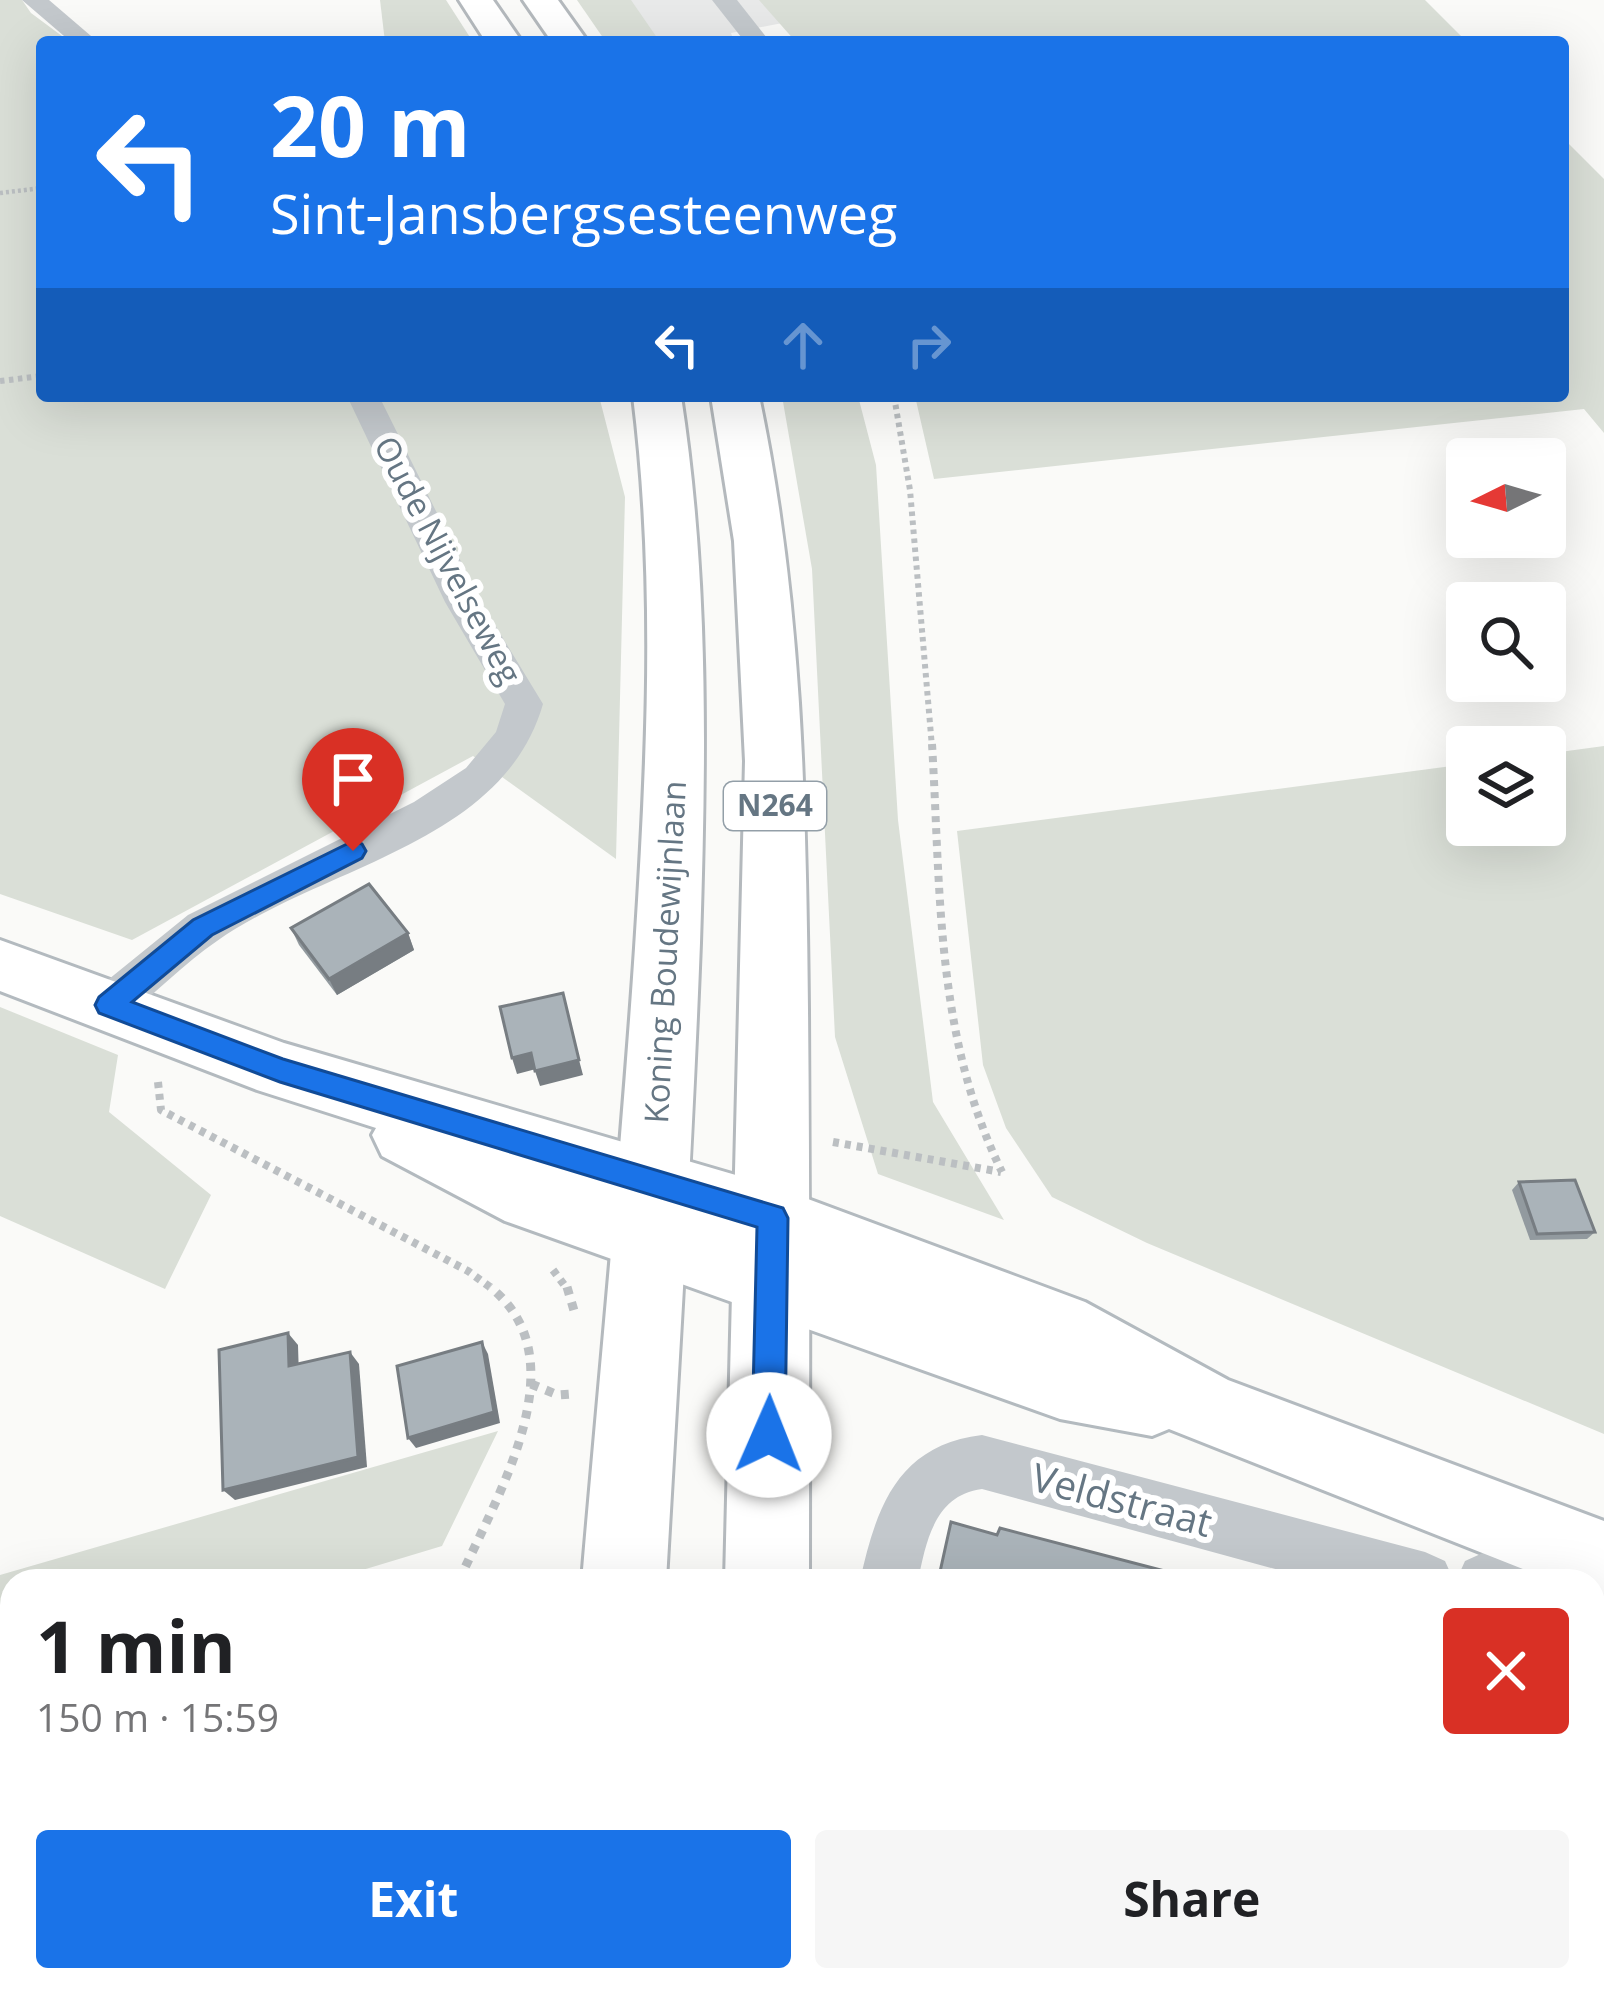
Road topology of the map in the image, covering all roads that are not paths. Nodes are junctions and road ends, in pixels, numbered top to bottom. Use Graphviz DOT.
graph roads {
  1 [pos="34,0"];
  2 [pos="476,0"];
  3 [pos="540,0"];
  4 [pos="724,0"];
  5 [pos="741,0"];
  6 [pos="79,36"];
  7 [pos="500,36"];
  8 [pos="566,36"];
  9 [pos="753,36"];
  10 [pos="771,36"];
  11 [pos="366,402"];
  12 [pos="658,402"];
  13 [pos="736,402"];
  14 [pos="0,965"];
  15 [pos="109,1005"];
  16 [pos="650,1209"];
  17 [pos="772,1250"];
  18 [pos="1604,1563"];
  19 [pos="625,1569"];
  20 [pos="767,1569"];
  21 [pos="892,1569"];
  22 [pos="1381,1569"];
  23 [pos="1564,1569"];
  1 -- 6 [label="street"];
  2 -- 7 [label="highway"];
  3 -- 8 [label="highway"];
  4 -- 9 [label="street"];
  5 -- 10 [label="street"];
  11 -- 15 [label="street, Oude Nijvelseweg"];
  12 -- 16 [label="highway, Koning Boudewijnlaan / N264"];
  13 -- 17 [label="highway, N264"];
  14 -- 15 [label="main road"];
  15 -- 16 [label="main road"];
  16 -- 17 [label="main road"];
  16 -- 19 [label="highway, Koning Boudewijnlaan / N264"];
  17 -- 18 [label="main road"];
  17 -- 20 [label="highway, N264"];
  18 -- 23 [label="street"];
  21 -- 22 [label="street, Veldstraat"];
}
